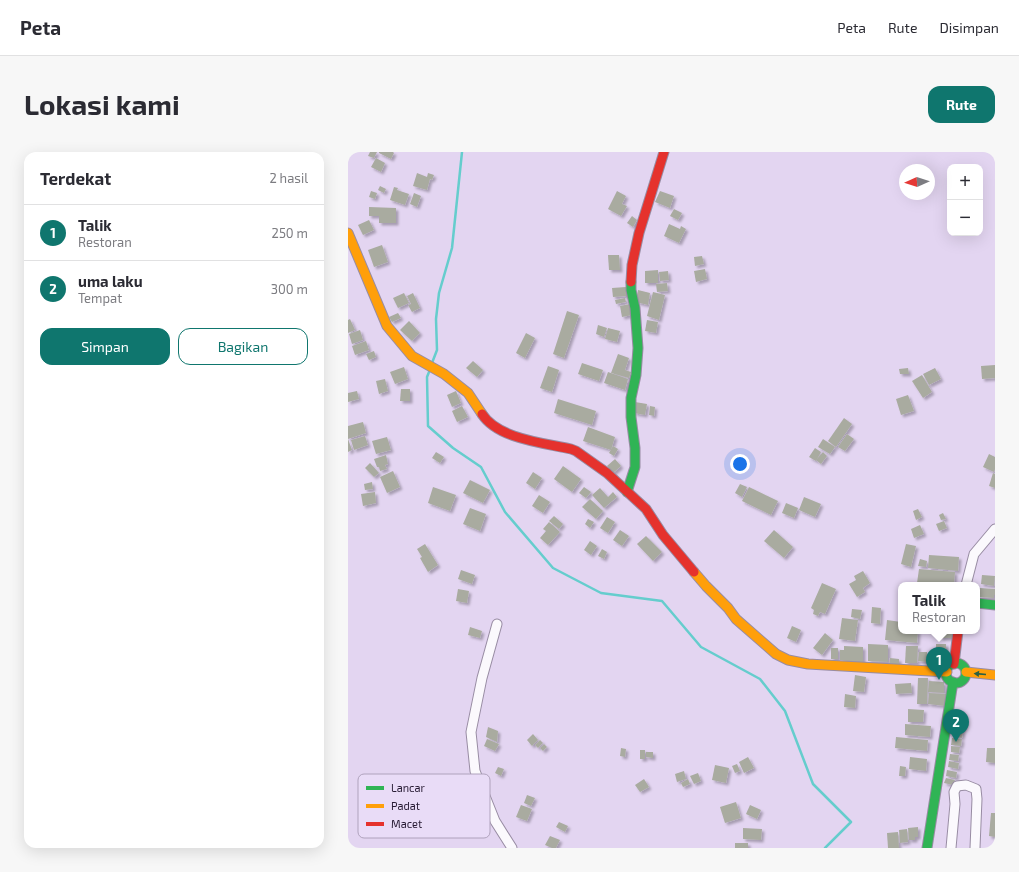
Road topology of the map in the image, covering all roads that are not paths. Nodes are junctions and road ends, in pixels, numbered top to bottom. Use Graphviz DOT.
graph roads {
  1 [pos="664,152"];
  2 [pos="348,233"];
  3 [pos="627,492"];
  4 [pos="995,529"];
  5 [pos="967,582"];
  6 [pos="980,603"];
  7 [pos="995,605"];
  8 [pos="497,624"];
  9 [pos="958,634"];
  10 [pos="954,664"];
  11 [pos="946,672"];
  12 [pos="966,672"];
  13 [pos="995,675"];
  14 [pos="952,682"];
  15 [pos="476,774"];
  16 [pos="490,808"];
  17 [pos="512,848"];
  18 [pos="927,848"];
  19 [pos="951,848"];
  20 [pos="975,848"];
  1 -- 3 [label="main road"];
  2 -- 3 [label="main road"];
  3 -- 11 [label="main road"];
  4 -- 5 [label="street"];
  6 -- 7 [label="main road"];
  8 -- 15 [label="street"];
  9 -- 10 [label="main road"];
  10 -- 11 [label="main road"];
  10 -- 12 [label="main road"];
  11 -- 14 [label="main road"];
  13 -- 12 [label="main road, one-way"];
  12 -- 14 [label="main road"];
  14 -- 18 [label="main road"];
  16 -- 17 [label="street"];
  19 -- 20 [label="street"];
}
